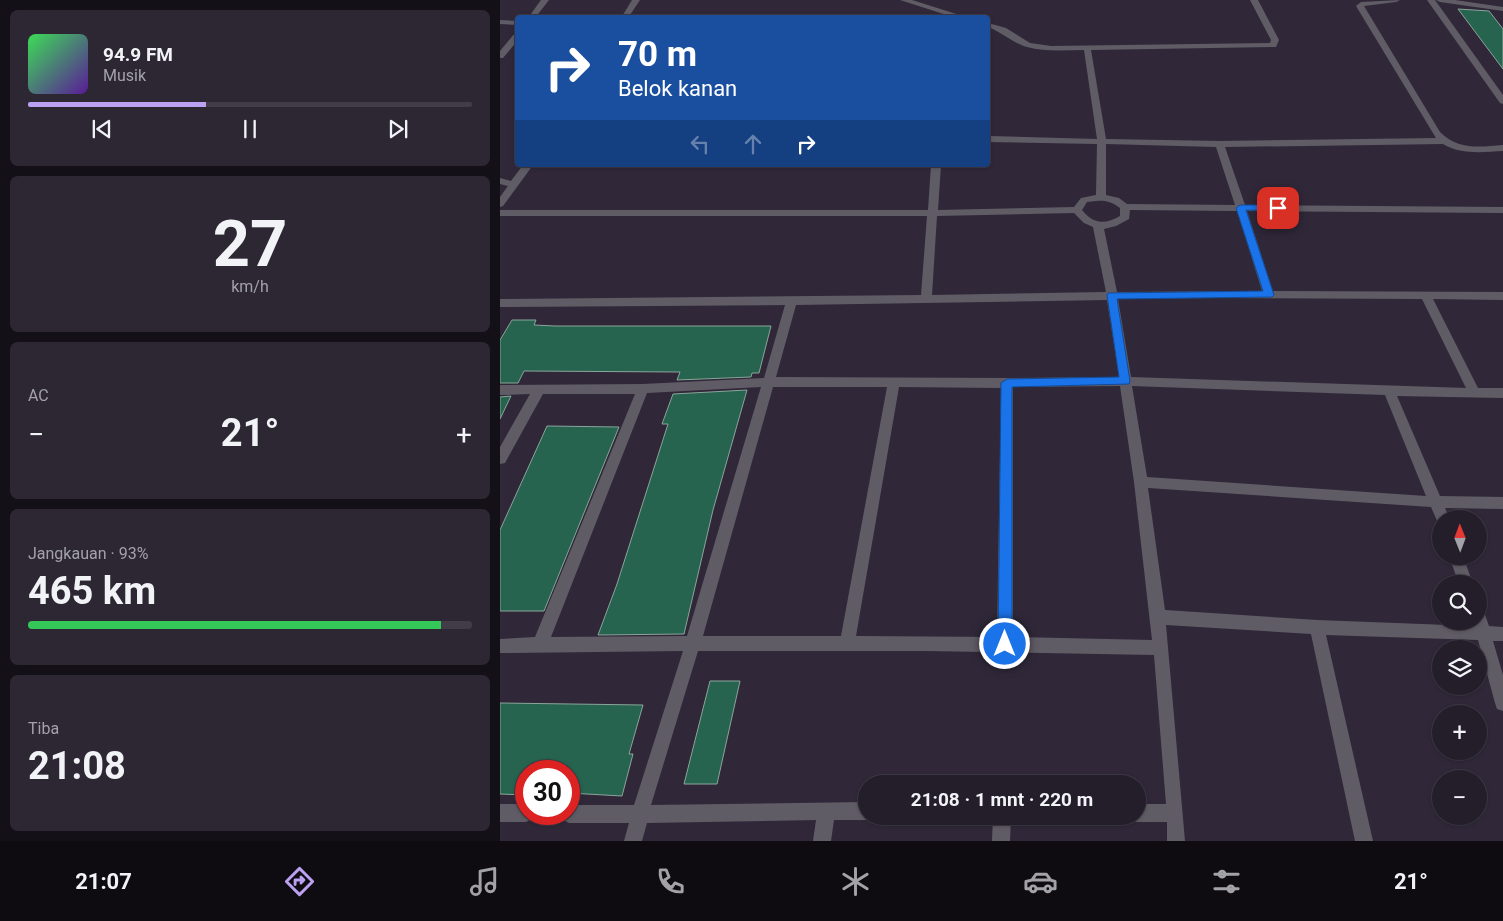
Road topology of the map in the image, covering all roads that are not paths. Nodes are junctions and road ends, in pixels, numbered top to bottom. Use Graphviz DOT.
graph roads {
  1 [pos="545,0"];
  2 [pos="636,0"];
  3 [pos="904,0"];
  4 [pos="1254,0"];
  5 [pos="1396,0"];
  6 [pos="1431,0"];
  7 [pos="1440,0"];
  8 [pos="1472,2"];
  9 [pos="1503,9"];
  10 [pos="533,15"];
  11 [pos="626,15"];
  12 [pos="956,15"];
  13 [pos="500,22"];
  14 [pos="515,22"];
  15 [pos="990,26"];
  16 [pos="515,38"];
  17 [pos="1087,47"];
  18 [pos="500,56"];
  19 [pos="1503,101"];
  20 [pos="990,139"];
  21 [pos="1102,141"];
  22 [pos="1443,142"];
  23 [pos="1220,144"];
  24 [pos="1503,148"];
  25 [pos="527,167"];
  26 [pos="936,167"];
  27 [pos="500,181"];
  28 [pos="514,185"];
  29 [pos="1101,196"];
  30 [pos="500,204"];
  31 [pos="1125,207"];
  32 [pos="1240,208"];
  33 [pos="1077,210"];
  34 [pos="1503,210"];
  35 [pos="500,213"];
  36 [pos="932,213"];
  37 [pos="1098,226"];
  38 [pos="1112,295"];
  39 [pos="1269,295"];
  40 [pos="1426,296"];
  41 [pos="1503,296"];
  42 [pos="926,299"];
  43 [pos="792,301"];
  44 [pos="500,303"];
  45 [pos="1125,381"];
  46 [pos="769,382"];
  47 [pos="894,382"];
  48 [pos="1007,383"];
  49 [pos="643,389"];
  50 [pos="500,390"];
  51 [pos="540,390"];
  52 [pos="1389,391"];
  53 [pos="1475,393"];
  54 [pos="1503,393"];
  55 [pos="500,459"];
  56 [pos="1141,482"];
  57 [pos="1436,502"];
  58 [pos="1503,502"];
  59 [pos="1439,510"];
  60 [pos="1158,617"];
  61 [pos="1317,627"];
  62 [pos="1484,630"];
  63 [pos="1485,634"];
  64 [pos="1503,634"];
  65 [pos="693,643"];
  66 [pos="847,643"];
  67 [pos="540,644"];
  68 [pos="1005,644"];
  69 [pos="500,646"];
  70 [pos="1160,648"];
  71 [pos="1503,703"];
  72 [pos="826,811"];
  73 [pos="858,811"];
  74 [pos="1146,813"];
  75 [pos="1174,813"];
  76 [pos="500,814"];
  77 [pos="515,814"];
  78 [pos="580,814"];
  79 [pos="640,814"];
  80 [pos="1002,825"];
  81 [pos="632,841"];
  82 [pos="822,841"];
  83 [pos="1001,841"];
  84 [pos="1176,841"];
  85 [pos="1364,841"];
  1 -- 10 [label="street"];
  2 -- 11 [label="street"];
  3 -- 12 [label="street"];
  4 -- 17 [label="street"];
  5 -- 22 [label="street"];
  6 -- 19 [label="street"];
  7 -- 8 [label="street"];
  8 -- 9 [label="street"];
  13 -- 14 [label="street"];
  15 -- 17 [label="street"];
  16 -- 18 [label="street"];
  17 -- 21 [label="street"];
  20 -- 21 [label="street"];
  21 -- 23 [label="street"];
  21 -- 29 [label="street"];
  22 -- 23 [label="street"];
  22 -- 24 [label="street"];
  23 -- 32 [label="street"];
  25 -- 28 [label="street"];
  26 -- 36 [label="street"];
  27 -- 28 [label="street"];
  28 -- 30 [label="street"];
  29 -- 31 [label="street"];
  29 -- 33 [label="street"];
  31 -- 32 [label="street"];
  31 -- 37 [label="street"];
  32 -- 34 [label="street"];
  32 -- 39 [label="street"];
  33 -- 36 [label="street"];
  33 -- 37 [label="street"];
  35 -- 36 [label="street"];
  36 -- 42 [label="street"];
  37 -- 38 [label="street"];
  38 -- 39 [label="street"];
  38 -- 42 [label="street"];
  38 -- 45 [label="street"];
  39 -- 40 [label="street"];
  40 -- 41 [label="street"];
  40 -- 53 [label="street"];
  42 -- 43 [label="street"];
  43 -- 44 [label="street"];
  43 -- 46 [label="street"];
  45 -- 48 [label="street"];
  45 -- 52 [label="street"];
  45 -- 56 [label="street"];
  46 -- 47 [label="street"];
  46 -- 49 [label="street"];
  46 -- 65 [label="street"];
  47 -- 48 [label="street"];
  47 -- 66 [label="street"];
  48 -- 68 [label="street"];
  49 -- 51 [label="street"];
  49 -- 67 [label="street"];
  50 -- 51 [label="street"];
  51 -- 55 [label="street"];
  52 -- 53 [label="street"];
  52 -- 57 [label="street"];
  53 -- 54 [label="street"];
  56 -- 57 [label="street"];
  56 -- 60 [label="street"];
  57 -- 58 [label="street"];
  57 -- 59 [label="street"];
  60 -- 61 [label="street"];
  60 -- 70 [label="street"];
  61 -- 63 [label="street"];
  61 -- 85 [label="street"];
  62 -- 63 [label="street"];
  63 -- 64 [label="street"];
  63 -- 71 [label="street"];
  65 -- 66 [label="street"];
  65 -- 67 [label="street"];
  65 -- 79 [label="street"];
  66 -- 68 [label="street"];
  67 -- 69 [label="street"];
  68 -- 70 [label="street"];
  70 -- 75 [label="street"];
  72 -- 73 [label="street"];
  72 -- 79 [label="street"];
  72 -- 82 [label="street"];
  74 -- 75 [label="street"];
  75 -- 84 [label="street"];
  76 -- 77 [label="street"];
  78 -- 79 [label="street"];
  79 -- 81 [label="street"];
  80 -- 83 [label="street"];
}
